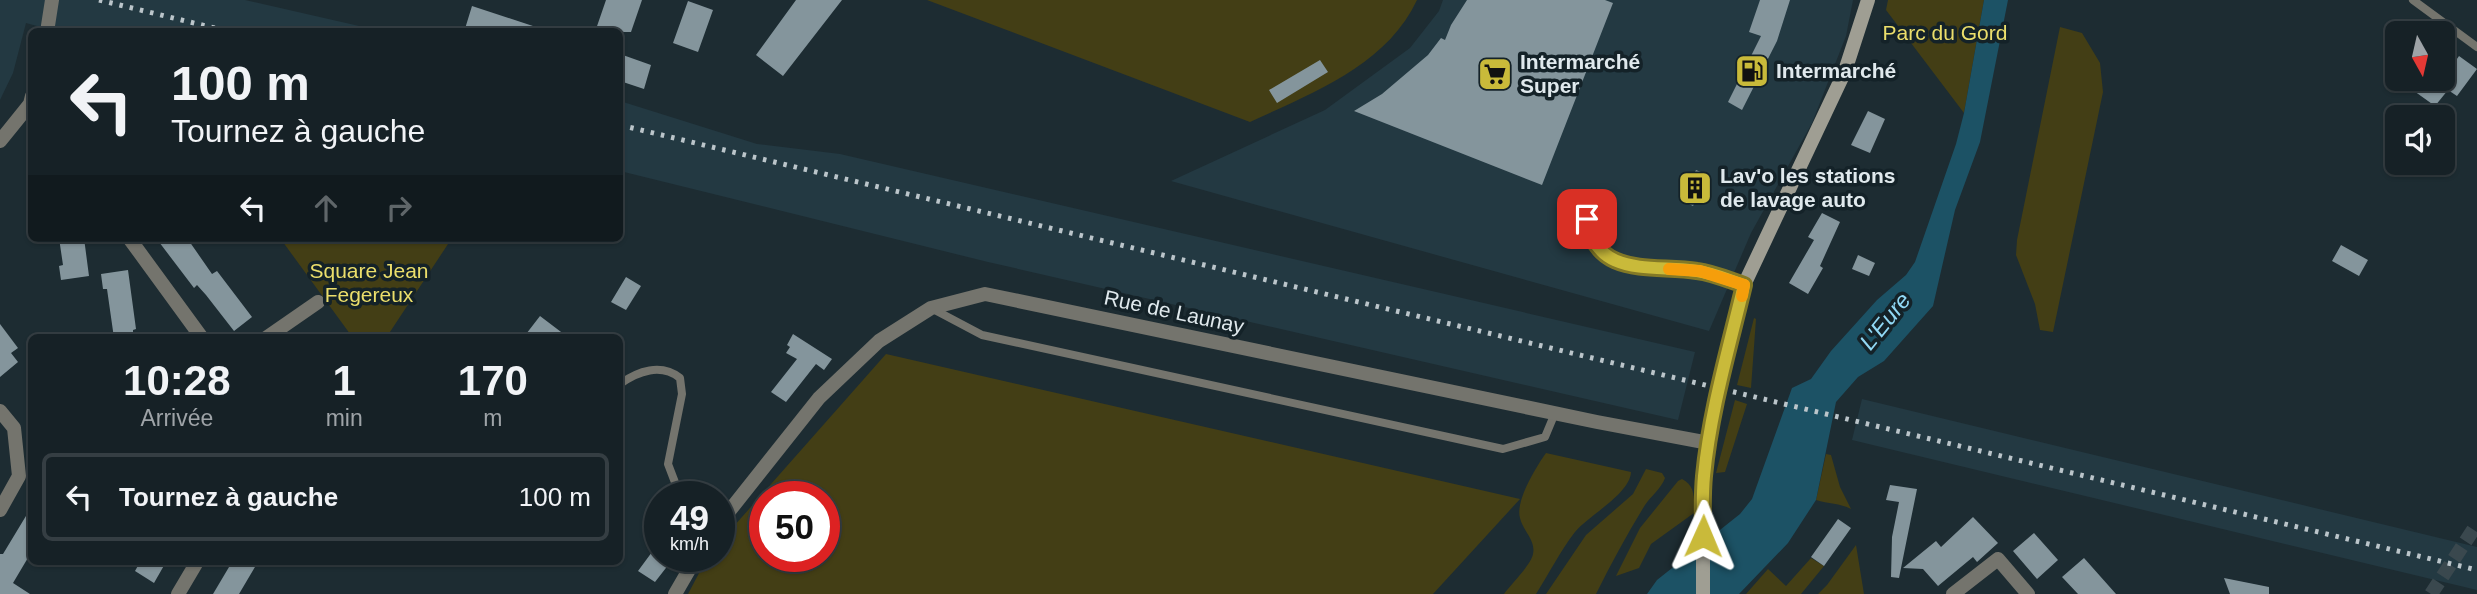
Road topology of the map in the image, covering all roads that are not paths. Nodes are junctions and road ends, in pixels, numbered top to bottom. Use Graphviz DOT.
graph roads {
  1 [pos="1868,0"];
  2 [pos="2413,0"];
  3 [pos="2477,47"];
  4 [pos="28,106"];
  5 [pos="0,141"];
  6 [pos="1596,200"];
  7 [pos="131,242"];
  8 [pos="1744,285"];
  9 [pos="318,302"];
  10 [pos="932,308"];
  11 [pos="199,334"];
  12 [pos="272,334"];
  13 [pos="623,382"];
  14 [pos="0,411"];
  15 [pos="1555,413"];
  16 [pos="1709,443"];
  17 [pos="674,481"];
  18 [pos="735,504"];
  19 [pos="0,510"];
  20 [pos="195,565"];
  21 [pos="687,572"];
  22 [pos="178,594"];
  23 [pos="675,594"];
  24 [pos="1703,594"];
  25 [pos="1954,594"];
  26 [pos="2028,594"];
  1 -- 8 [label="main road"];
  2 -- 3 [label="lane"];
  4 -- 5 [label="street"];
  6 -- 8 [label="lane"];
  7 -- 11 [label="street"];
  8 -- 16 [label="main road"];
  9 -- 12 [label="street"];
  10 -- 15 [label="street, Rue de Launay"];
  10 -- 15 [label="lane"];
  10 -- 18 [label="street, Rue de Launay"];
  13 -- 17 [label="lane"];
  14 -- 19 [label="street"];
  15 -- 16 [label="street, Rue de Launay"];
  16 -- 24 [label="main road"];
  20 -- 22 [label="street"];
  21 -- 23 [label="street"];
  25 -- 26 [label="street"];
}
